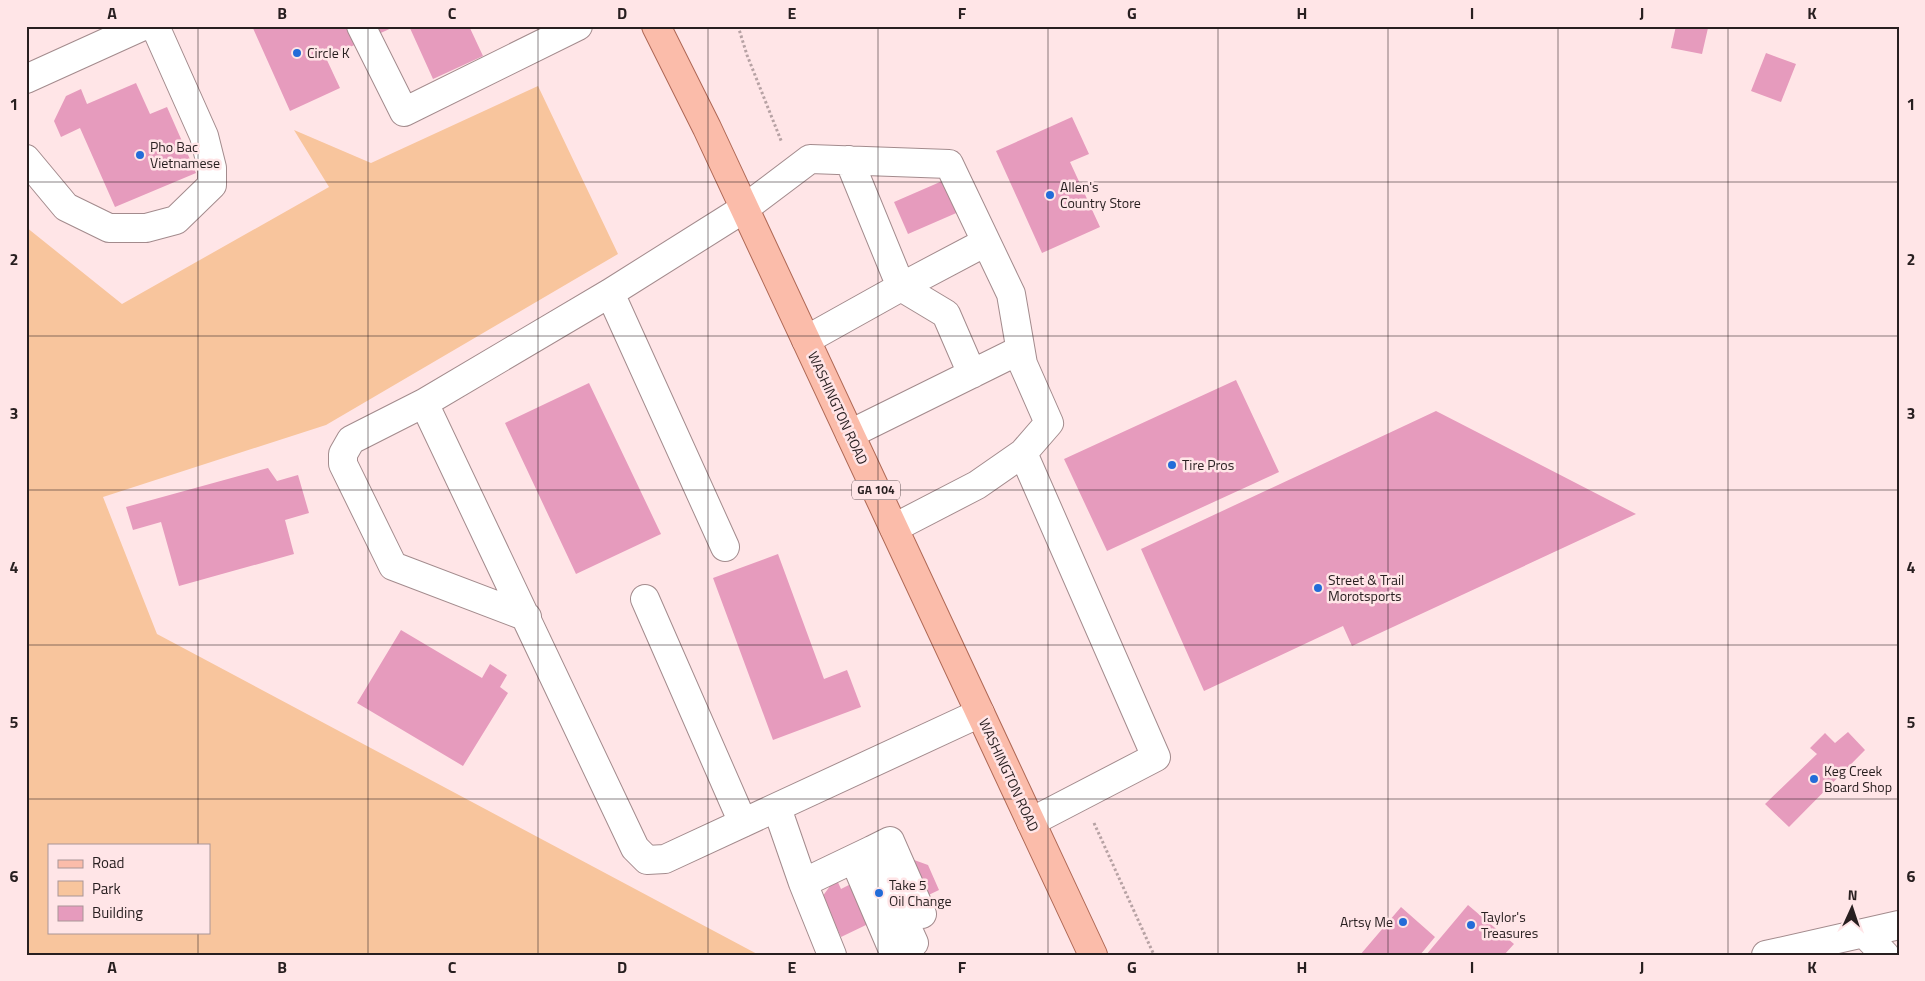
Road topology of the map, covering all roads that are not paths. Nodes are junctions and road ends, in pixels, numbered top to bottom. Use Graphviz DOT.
graph roads {
  1 [pos="143,26"];
  2 [pos="155,26"];
  3 [pos="361,26"];
  4 [pos="578,26"];
  5 [pos="656,26"];
  6 [pos="26,79"];
  7 [pos="26,159"];
  8 [pos="848,160"];
  9 [pos="745,208"];
  10 [pos="986,242"];
  11 [pos="900,287"];
  12 [pos="610,293"];
  13 [pos="806,340"];
  14 [pos="1020,350"];
  15 [pos="972,374"];
  16 [pos="424,403"];
  17 [pos="850,434"];
  18 [pos="1023,453"];
  19 [pos="894,528"];
  20 [pos="725,547"];
  21 [pos="646,599"];
  22 [pos="527,617"];
  23 [pos="980,713"];
  24 [pos="777,808"];
  25 [pos="1031,822"];
  26 [pos="743,823"];
  27 [pos="863,854"];
  28 [pos="803,883"];
  29 [pos="1899,925"];
  30 [pos="1864,933"];
  31 [pos="832,955"];
  32 [pos="895,955"];
  33 [pos="901,955"];
  34 [pos="906,955"];
  35 [pos="1093,955"];
  36 [pos="1766,955"];
  37 [pos="1885,955"];
  1 -- 6 [label="street"];
  2 -- 7 [label="street"];
  3 -- 4 [label="street"];
  5 -- 9 [label="main road, WASHINGTON ROAD / GA 104"];
  8 -- 9 [label="street"];
  8 -- 10 [label="street"];
  8 -- 11 [label="street"];
  9 -- 12 [label="street"];
  9 -- 13 [label="main road, WASHINGTON ROAD / GA 104"];
  10 -- 11 [label="street"];
  10 -- 14 [label="street"];
  11 -- 13 [label="street"];
  11 -- 15 [label="street"];
  12 -- 16 [label="street"];
  12 -- 20 [label="street"];
  13 -- 17 [label="main road, WASHINGTON ROAD / GA 104"];
  14 -- 15 [label="street"];
  14 -- 18 [label="street"];
  15 -- 17 [label="street"];
  16 -- 22 [label="street"];
  16 -- 22 [label="street"];
  17 -- 19 [label="main road, WASHINGTON ROAD / GA 104"];
  18 -- 19 [label="street"];
  18 -- 25 [label="street"];
  19 -- 23 [label="main road, WASHINGTON ROAD / GA 104"];
  21 -- 26 [label="street"];
  22 -- 26 [label="street"];
  23 -- 24 [label="street"];
  23 -- 25 [label="main road, WASHINGTON ROAD / GA 104"];
  24 -- 26 [label="street"];
  24 -- 28 [label="street"];
  25 -- 35 [label="main road, WASHINGTON ROAD / GA 104"];
  27 -- 28 [label="street"];
  27 -- 32 [label="street"];
  27 -- 33 [label="street"];
  27 -- 34 [label="street"];
  28 -- 31 [label="street"];
  29 -- 30 [label="street"];
  30 -- 36 [label="street"];
  30 -- 37 [label="street"];
}
